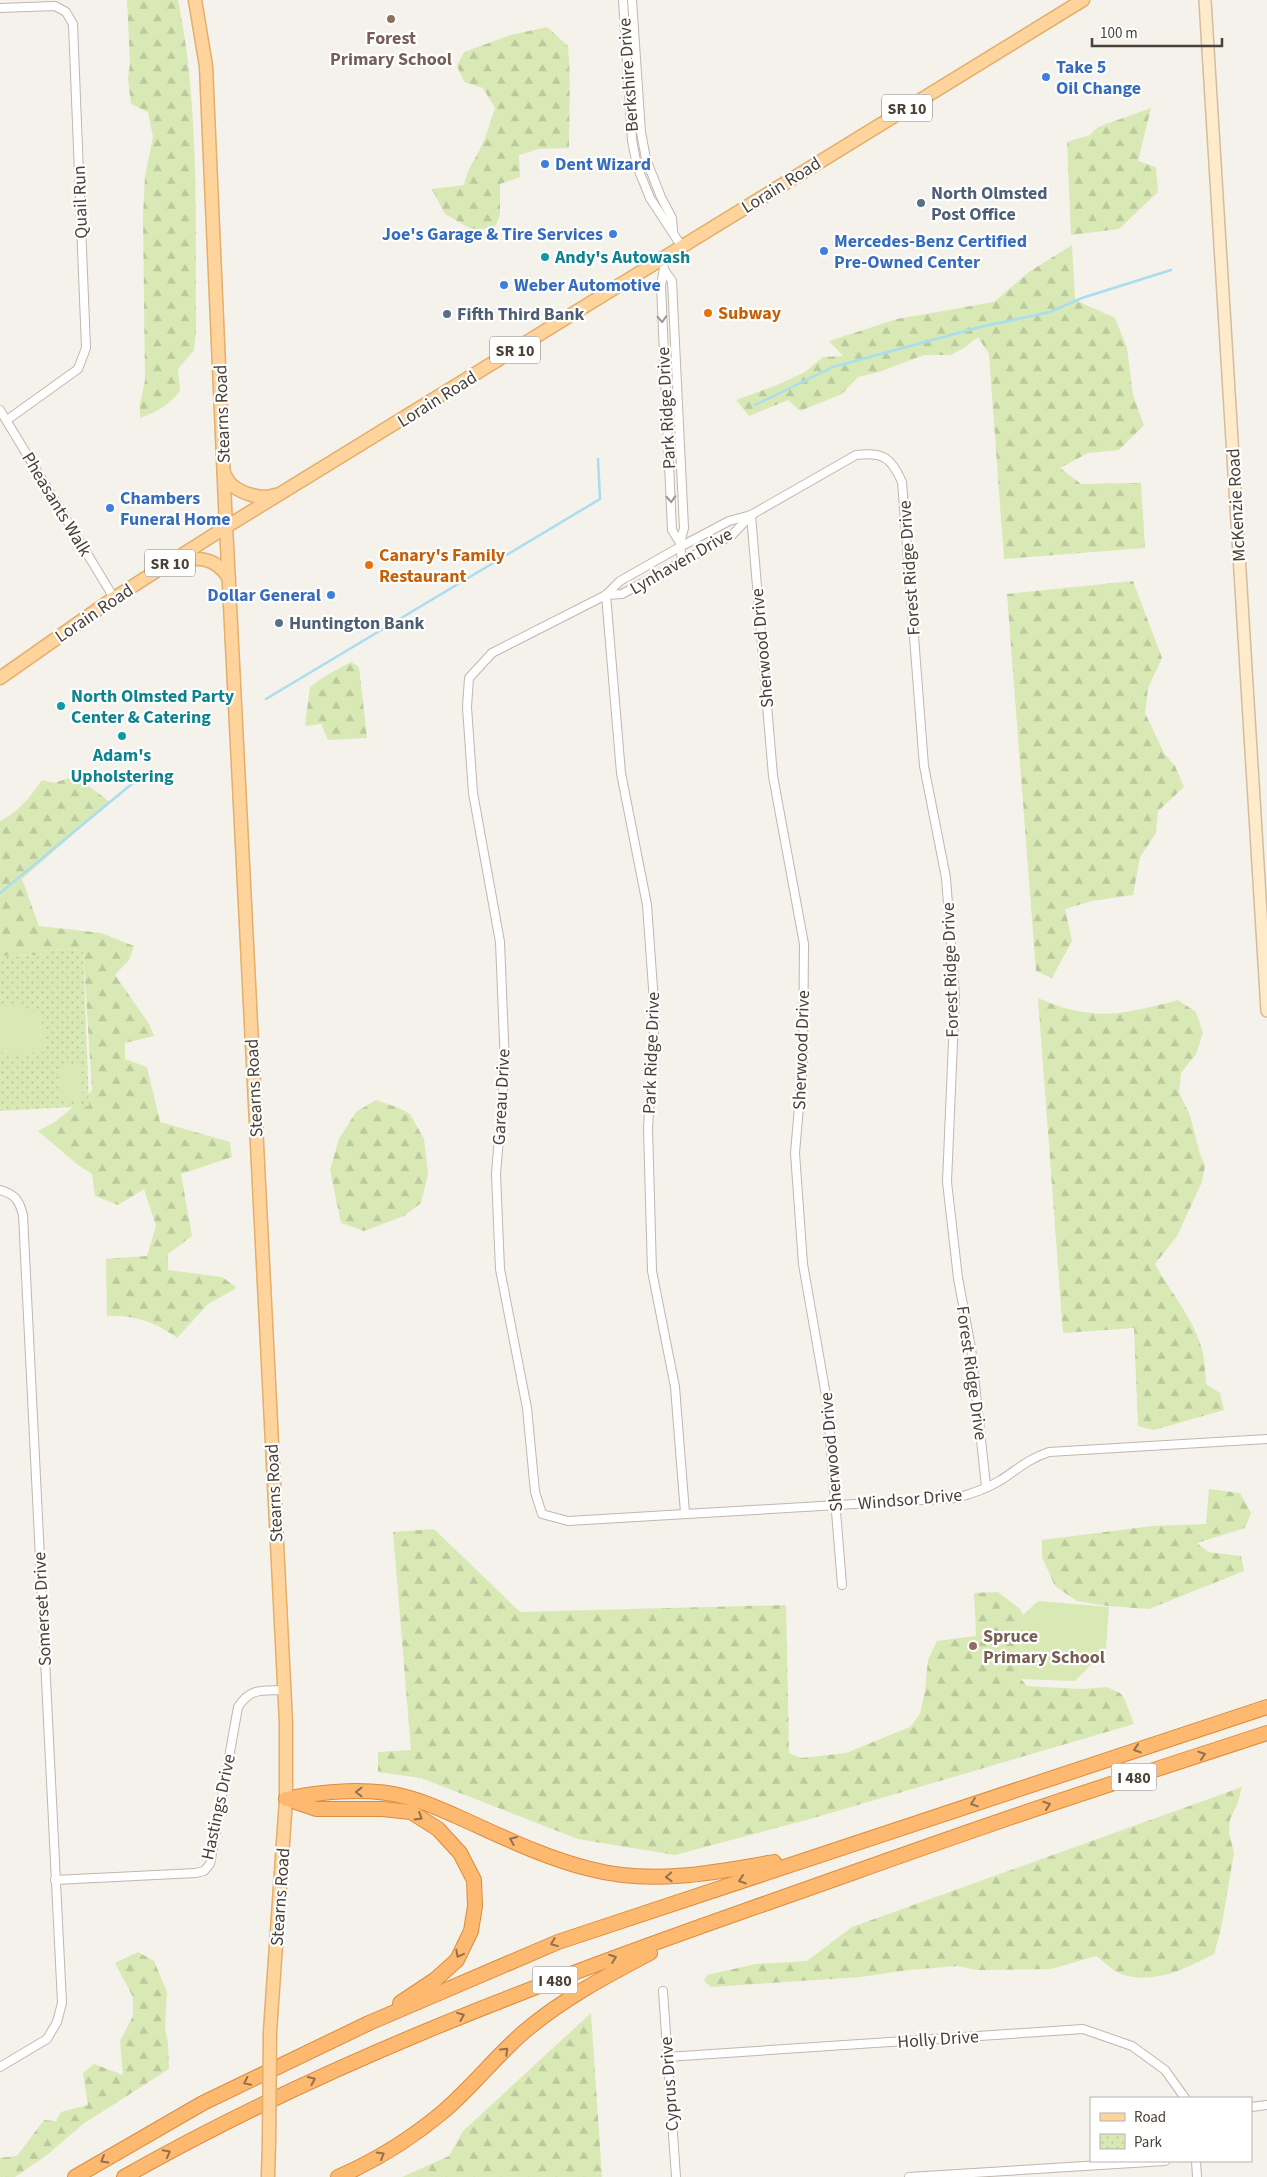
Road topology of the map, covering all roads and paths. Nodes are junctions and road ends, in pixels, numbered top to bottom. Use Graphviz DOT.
graph roads {
  1 [pos="195,0"];
  2 [pos="623,0"];
  3 [pos="632,0"];
  4 [pos="1083,0"];
  5 [pos="1205,0"];
  6 [pos="2,7"];
  7 [pos="625,28"];
  8 [pos="634,28"];
  9 [pos="632,131"];
  10 [pos="641,131"];
  11 [pos="658,191"];
  12 [pos="649,195"];
  13 [pos="673,230"];
  14 [pos="682,247"];
  15 [pos="664,265"];
  16 [pos="0,410"];
  17 [pos="7,420"];
  18 [pos="888,458"];
  19 [pos="224,473"];
  20 [pos="282,492"];
  21 [pos="751,515"];
  22 [pos="226,527"];
  23 [pos="680,545"];
  24 [pos="682,562"];
  25 [pos="170,563"];
  26 [pos="229,579"];
  27 [pos="606,595"];
  28 [pos="114,598"];
  29 [pos="0,678"];
  30 [pos="469,678"];
  31 [pos="1267,1011"];
  32 [pos="0,1190"];
  33 [pos="1267,1438"];
  34 [pos="986,1486"];
  35 [pos="836,1506"];
  36 [pos="686,1513"];
  37 [pos="542,1514"];
  38 [pos="842,1585"];
  39 [pos="284,1690"];
  40 [pos="1267,1706"];
  41 [pos="1267,1733"];
  42 [pos="286,1798"];
  43 [pos="821,1854"];
  44 [pos="55,1880"];
  45 [pos="695,1928"];
  46 [pos="663,1991"];
  47 [pos="369,2023"];
  48 [pos="667,2057"];
  49 [pos="0,2067"];
  50 [pos="1184,2097"];
  51 [pos="1267,2105"];
  52 [pos="1252,2107"];
  53 [pos="1149,2162"];
  54 [pos="1196,2162"];
  55 [pos="75,2177"];
  56 [pos="124,2177"];
  57 [pos="268,2177"];
  58 [pos="338,2177"];
  59 [pos="676,2177"];
  60 [pos="909,2177"];
  61 [pos="1197,2177"];
  1 -- 19 [label="main road, Stearns Road"];
  2 -- 7 [label="street, Berkshire Drive"];
  3 -- 8 [label="street, Berkshire Drive"];
  4 -- 14 [label="main road, Lorain Road / SR 10"];
  5 -- 31 [label="street, McKenzie Road"];
  6 -- 17 [label="street, Quail Run"];
  7 -- 8 [label="street"];
  7 -- 9 [label="street, Berkshire Drive"];
  8 -- 10 [label="street, Berkshire Drive"];
  9 -- 10 [label="street"];
  9 -- 12 [label="street, Berkshire Drive"];
  10 -- 11 [label="street, Berkshire Drive"];
  11 -- 12 [label="street"];
  11 -- 13 [label="street, Berkshire Drive"];
  12 -- 13 [label="street, Berkshire Drive"];
  13 -- 14 [label="street, Berkshire Drive"];
  14 -- 15 [label="main road, Lorain Road / SR 10"];
  15 -- 20 [label="main road, Lorain Road / SR 10"];
  15 -- 23 [label="street, Park Ridge Drive, one-way"];
  15 -- 23 [label="street, Park Ridge Drive"];
  16 -- 17 [label="street, Pheasants Walk"];
  17 -- 28 [label="street, Pheasants Walk"];
  18 -- 21 [label="street, Lynhaven Drive"];
  18 -- 34 [label="street, Forest Ridge Drive"];
  19 -- 20 [label="main road"];
  19 -- 22 [label="main road, Stearns Road"];
  20 -- 22 [label="main road, Lorain Road / SR 10"];
  21 -- 23 [label="street, Lynhaven Drive"];
  21 -- 24 [label="street, Lynhaven Drive"];
  21 -- 35 [label="street, Sherwood Drive"];
  22 -- 25 [label="main road, Lorain Road / SR 10"];
  22 -- 26 [label="main road, Stearns Road"];
  23 -- 24 [label="street, Park Ridge Drive"];
  23 -- 27 [label="street, Lynhaven Drive"];
  24 -- 27 [label="street, Lynhaven Drive"];
  25 -- 26 [label="main road"];
  25 -- 28 [label="main road, Lorain Road / SR 10"];
  26 -- 39 [label="main road, Stearns Road"];
  27 -- 30 [label="street, Lynhaven Drive"];
  27 -- 36 [label="street, Park Ridge Drive"];
  28 -- 29 [label="main road, Lorain Road / SR 10"];
  30 -- 37 [label="street, Gareau Drive"];
  32 -- 44 [label="street, Somerset Drive"];
  33 -- 34 [label="street, Windsor Drive"];
  34 -- 35 [label="street, Windsor Drive"];
  35 -- 36 [label="street, Windsor Drive"];
  35 -- 38 [label="street, Sherwood Drive"];
  36 -- 37 [label="street, Windsor Drive"];
  39 -- 42 [label="main road, Stearns Road"];
  39 -- 44 [label="street, Hastings Drive"];
  40 -- 43 [label="highway, I 480, one-way"];
  45 -- 41 [label="highway, I 480, one-way"];
  43 -- 42 [label="highway, one-way"];
  42 -- 47 [label="highway, one-way"];
  42 -- 57 [label="main road, Stearns Road, bridge"];
  43 -- 47 [label="highway, I 480, one-way"];
  44 -- 49 [label="street, Somerset Drive"];
  56 -- 45 [label="highway, I 480, one-way"];
  58 -- 45 [label="highway, one-way"];
  46 -- 48 [label="street, Cyprus Drive"];
  47 -- 55 [label="highway, I 480, one-way"];
  48 -- 50 [label="street, Holly Drive"];
  48 -- 59 [label="street, Cyprus Drive"];
  51 -- 52 [label="street"];
  53 -- 60 [label="street"];
  54 -- 61 [label="street"];
}
